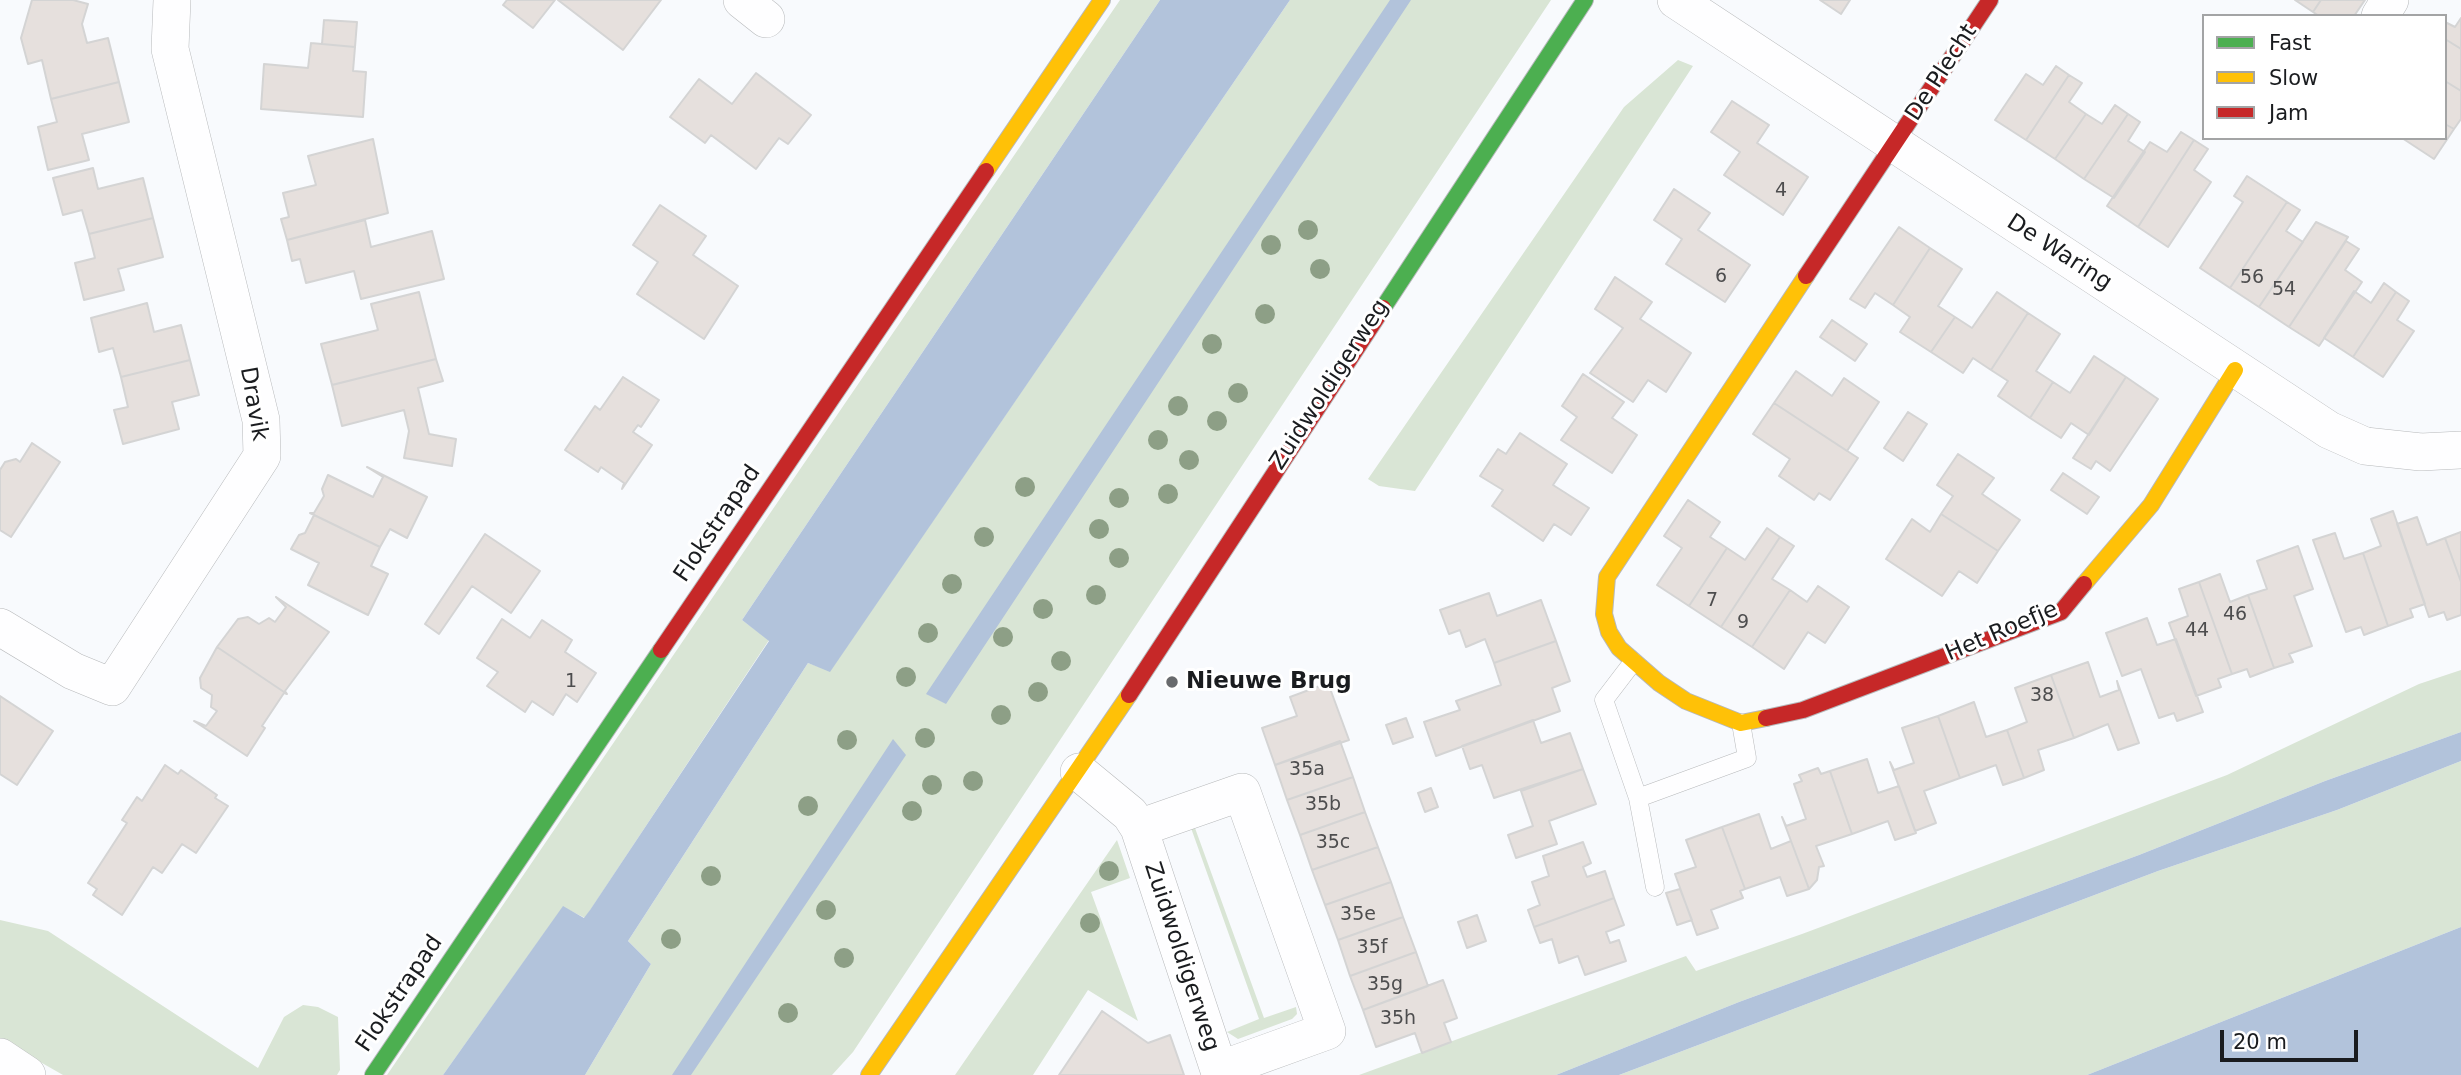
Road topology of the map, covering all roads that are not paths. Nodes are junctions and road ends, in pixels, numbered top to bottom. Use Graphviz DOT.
graph roads {
  1 [pos="172,0"];
  2 [pos="1102,0"];
  3 [pos="1585,0"];
  4 [pos="1676,0"];
  5 [pos="1990,0"];
  6 [pos="1894,145"];
  7 [pos="2235,370"];
  8 [pos="2461,450"];
  9 [pos="0,627"];
  10 [pos="1633,662"];
  11 [pos="1741,723"];
  12 [pos="1079,772"];
  13 [pos="1639,798"];
  14 [pos="1139,828"];
  15 [pos="1655,887"];
  16 [pos="0,1056"];
  17 [pos="27,1075"];
  18 [pos="373,1075"];
  19 [pos="869,1075"];
  1 -- 9 [label="street, Dravik"];
  2 -- 18 [label="street, Flokstrapad"];
  3 -- 12 [label="street, Zuidwoldigerweg"];
  4 -- 6 [label="street, De Waring"];
  5 -- 6 [label="street, De Plecht"];
  6 -- 7 [label="street, De Waring"];
  6 -- 10 [label="street"];
  7 -- 8 [label="street, De Waring"];
  7 -- 11 [label="street, Het Roefje"];
  10 -- 11 [label="street"];
  10 -- 13 [label="lane"];
  11 -- 13 [label="lane"];
  12 -- 14 [label="street, Zuidwoldigerweg"];
  12 -- 19 [label="street, Zuidwoldigerweg"];
  13 -- 15 [label="lane"];
  14 -- 14 [label="street, Zuidwoldigerweg"];
  16 -- 17 [label="street"];
}
